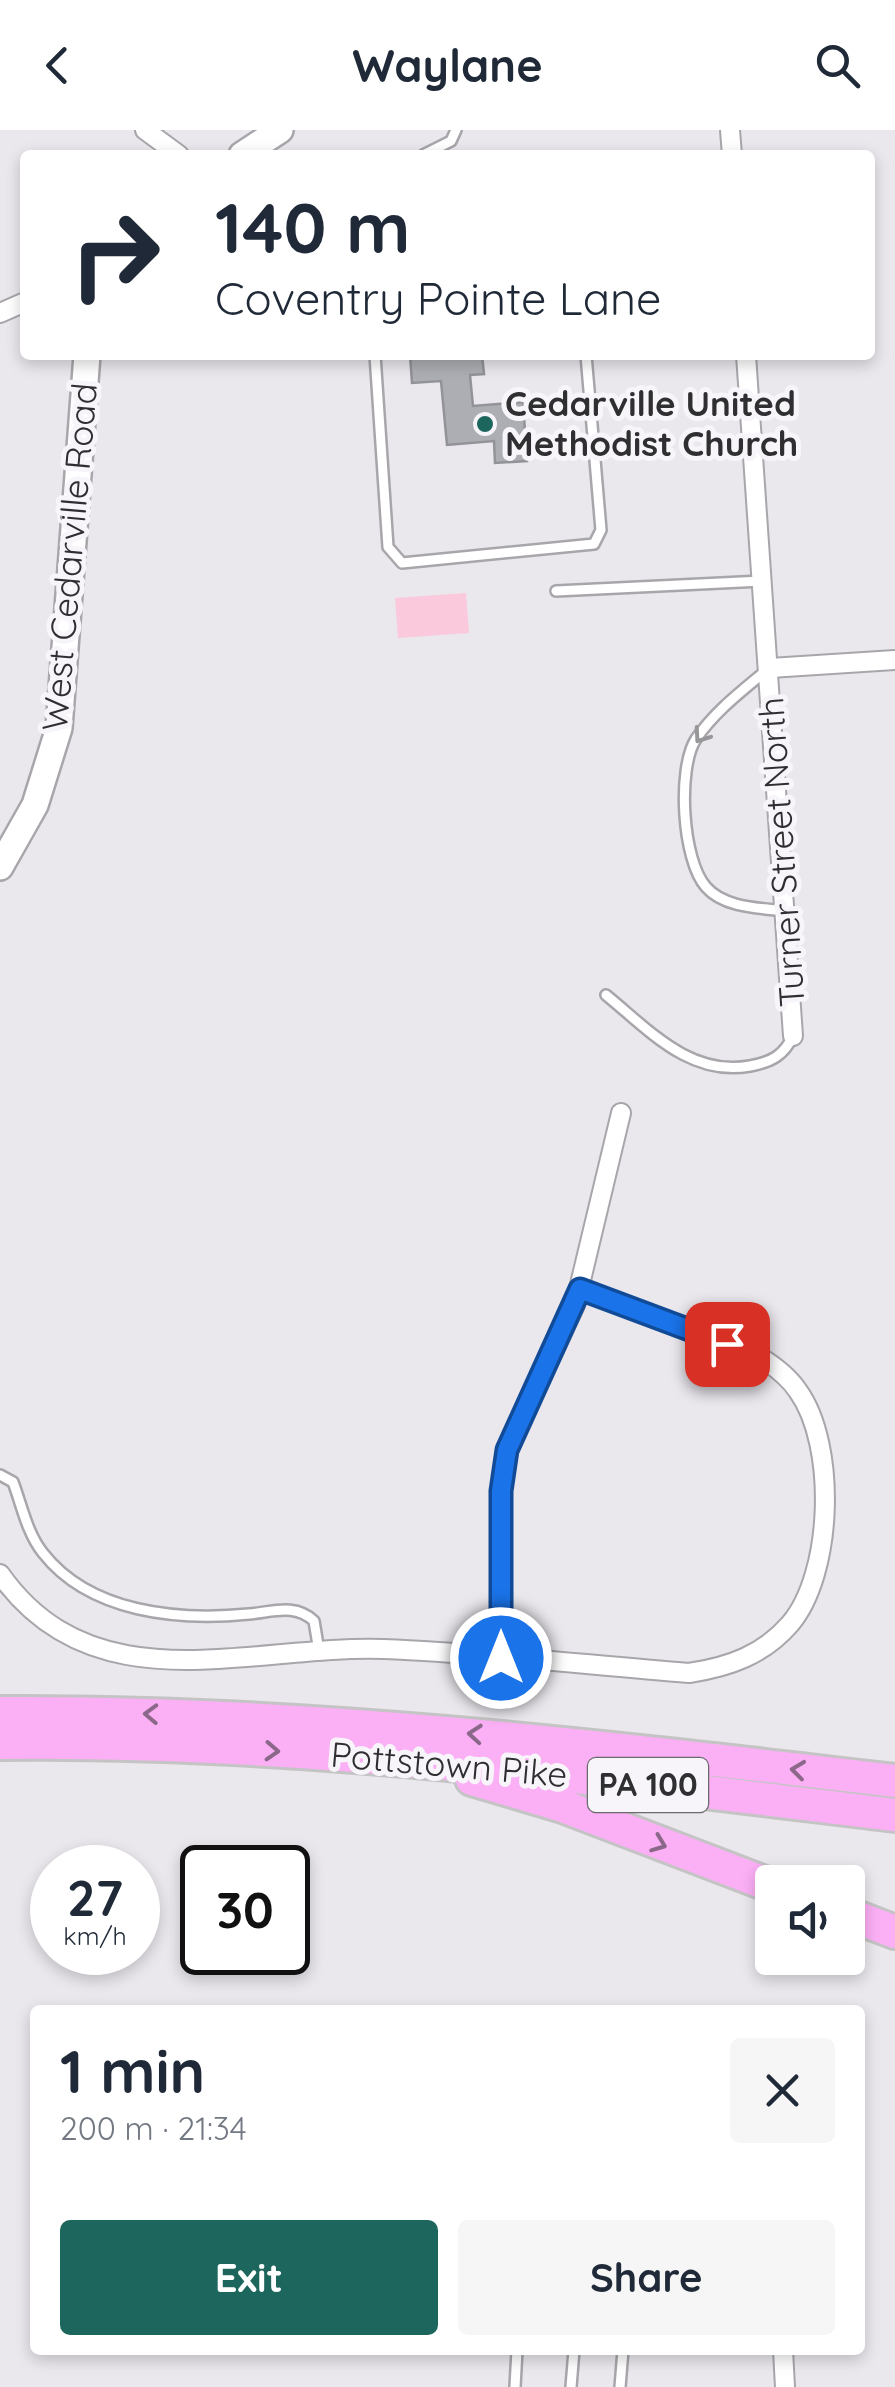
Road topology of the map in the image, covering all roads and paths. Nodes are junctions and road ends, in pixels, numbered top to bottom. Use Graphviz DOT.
graph roads {
  1 [pos="145,130"];
  2 [pos="280,130"];
  3 [pos="456,130"];
  4 [pos="172,150"];
  5 [pos="250,150"];
  6 [pos="433,150"];
  7 [pos="88,360"];
  8 [pos="375,360"];
  9 [pos="586,360"];
  10 [pos="746,360"];
  11 [pos="762,581"];
  12 [pos="556,591"];
  13 [pos="895,660"];
  14 [pos="770,668"];
  15 [pos="0,867"];
  16 [pos="787,911"];
  17 [pos="606,995"];
  18 [pos="793,1036"];
  19 [pos="621,1113"];
  20 [pos="580,1289"];
  21 [pos="0,1475"];
  22 [pos="0,1574"];
  23 [pos="319,1651"];
  24 [pos="501,1658"];
  25 [pos="0,1712"];
  26 [pos="0,1744"];
  27 [pos="400,1758"];
  28 [pos="895,1781"];
  29 [pos="895,1816"];
  30 [pos="755,1879"];
  31 [pos="865,1921"];
  32 [pos="895,1932"];
  33 [pos="517,2355"];
  34 [pos="574,2355"];
  35 [pos="623,2355"];
  36 [pos="783,2355"];
  37 [pos="515,2386"];
  38 [pos="571,2387"];
  39 [pos="620,2387"];
  40 [pos="785,2387"];
  1 -- 4 [label="street"];
  2 -- 5 [label="street"];
  3 -- 6 [label="lane"];
  7 -- 15 [label="street, West Cedarville Road"];
  8 -- 9 [label="lane"];
  10 -- 11 [label="street, Turner Street North"];
  11 -- 12 [label="lane"];
  11 -- 14 [label="street, Turner Street North"];
  13 -- 14 [label="street"];
  14 -- 16 [label="street, Turner Street North"];
  14 -- 16 [label="lane, one-way"];
  16 -- 18 [label="street, Turner Street North"];
  17 -- 18 [label="lane"];
  19 -- 20 [label="street"];
  20 -- 24 [label="street"];
  20 -- 24 [label="street"];
  21 -- 23 [label="lane"];
  22 -- 23 [label="street"];
  23 -- 24 [label="street"];
  28 -- 25 [label="highway, Pottstown Pike / PA 100, one-way"];
  26 -- 27 [label="highway, Pottstown Pike / PA 100, one-way"];
  27 -- 29 [label="highway, Pottstown Pike / PA 100"];
  27 -- 30 [label="highway, one-way"];
  31 -- 32 [label="highway"];
  33 -- 37 [label="lane"];
  34 -- 38 [label="lane"];
  35 -- 39 [label="lane"];
  36 -- 40 [label="street"];
}
